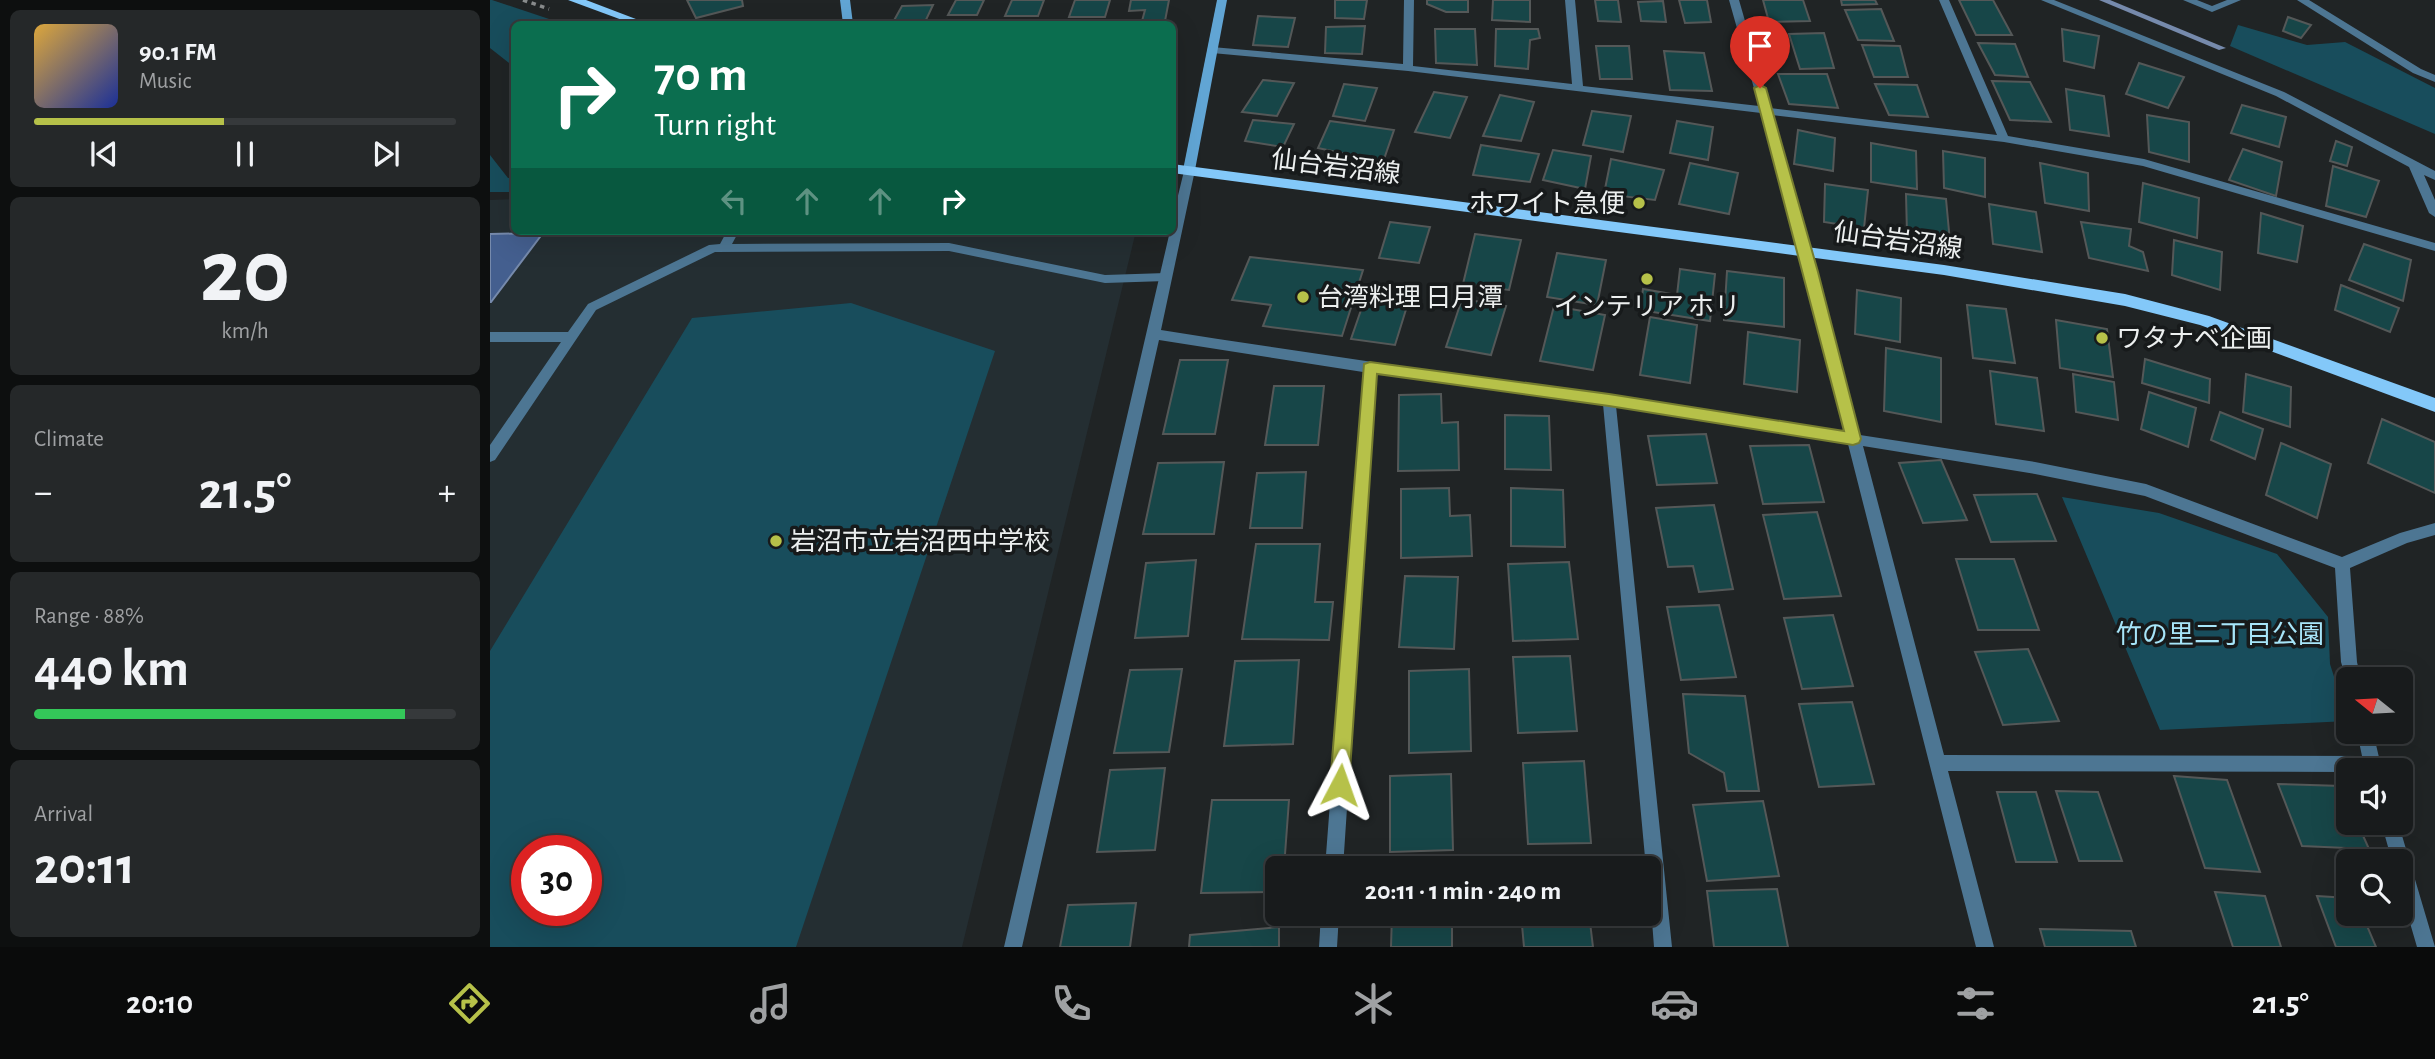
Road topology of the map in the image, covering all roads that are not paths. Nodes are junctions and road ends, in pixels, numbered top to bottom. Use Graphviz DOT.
graph roads {
  1 [pos="574,0"];
  2 [pos="845,0"];
  3 [pos="1222,0"];
  4 [pos="1409,0"];
  5 [pos="1570,0"];
  6 [pos="1734,0"];
  7 [pos="1944,0"];
  8 [pos="2046,0"];
  9 [pos="2188,0"];
  10 [pos="2236,0"];
  11 [pos="2302,0"];
  12 [pos="634,21"];
  13 [pos="848,21"];
  14 [pos="1212,50"];
  15 [pos="1408,68"];
  16 [pos="2435,79"];
  17 [pos="1578,89"];
  18 [pos="1766,111"];
  19 [pos="2004,139"];
  20 [pos="2415,167"];
  21 [pos="1176,168"];
  22 [pos="1189,170"];
  23 [pos="2435,176"];
  24 [pos="2435,213"];
  25 [pos="1176,230"];
  26 [pos="731,235"];
  27 [pos="1175,235"];
  28 [pos="2435,247"];
  29 [pos="724,248"];
  30 [pos="1805,252"];
  31 [pos="1166,277"];
  32 [pos="1154,334"];
  33 [pos="490,337"];
  34 [pos="573,337"];
  35 [pos="1370,368"];
  36 [pos="1609,400"];
  37 [pos="2435,405"];
  38 [pos="1853,439"];
  39 [pos="490,457"];
  40 [pos="2435,529"];
  41 [pos="2342,564"];
  42 [pos="2350,667"];
  43 [pos="1937,763"];
  44 [pos="2336,767"];
  45 [pos="1335,856"];
  46 [pos="2413,902"];
  47 [pos="1330,926"];
  48 [pos="1013,947"];
  49 [pos="1328,947"];
  50 [pos="1663,947"];
  51 [pos="1985,947"];
  52 [pos="2426,947"];
  1 -- 12 [label="main road"];
  2 -- 13 [label="street"];
  3 -- 14 [label="street"];
  4 -- 15 [label="street"];
  5 -- 17 [label="street"];
  6 -- 18 [label="street"];
  7 -- 19 [label="street"];
  8 -- 20 [label="street"];
  9 -- 10 [label="street"];
  11 -- 16 [label="street"];
  14 -- 15 [label="street"];
  14 -- 22 [label="street"];
  15 -- 17 [label="street"];
  17 -- 18 [label="street"];
  18 -- 19 [label="street"];
  18 -- 30 [label="street"];
  19 -- 28 [label="street"];
  20 -- 23 [label="street"];
  20 -- 24 [label="street"];
  21 -- 22 [label="main road, 仙台岩沼線"];
  22 -- 25 [label="street"];
  22 -- 30 [label="main road, 仙台岩沼線"];
  26 -- 29 [label="street"];
  27 -- 31 [label="street"];
  29 -- 31 [label="street"];
  29 -- 34 [label="street"];
  30 -- 37 [label="main road, 仙台岩沼線"];
  30 -- 38 [label="street"];
  31 -- 32 [label="street"];
  32 -- 35 [label="street"];
  32 -- 48 [label="street"];
  33 -- 34 [label="street"];
  34 -- 39 [label="street"];
  35 -- 36 [label="street"];
  35 -- 45 [label="street"];
  36 -- 38 [label="street"];
  36 -- 50 [label="street"];
  38 -- 41 [label="street"];
  38 -- 43 [label="street"];
  40 -- 41 [label="street"];
  41 -- 42 [label="street"];
  43 -- 44 [label="street"];
  43 -- 51 [label="street"];
  46 -- 52 [label="street"];
  47 -- 49 [label="street"];
}
